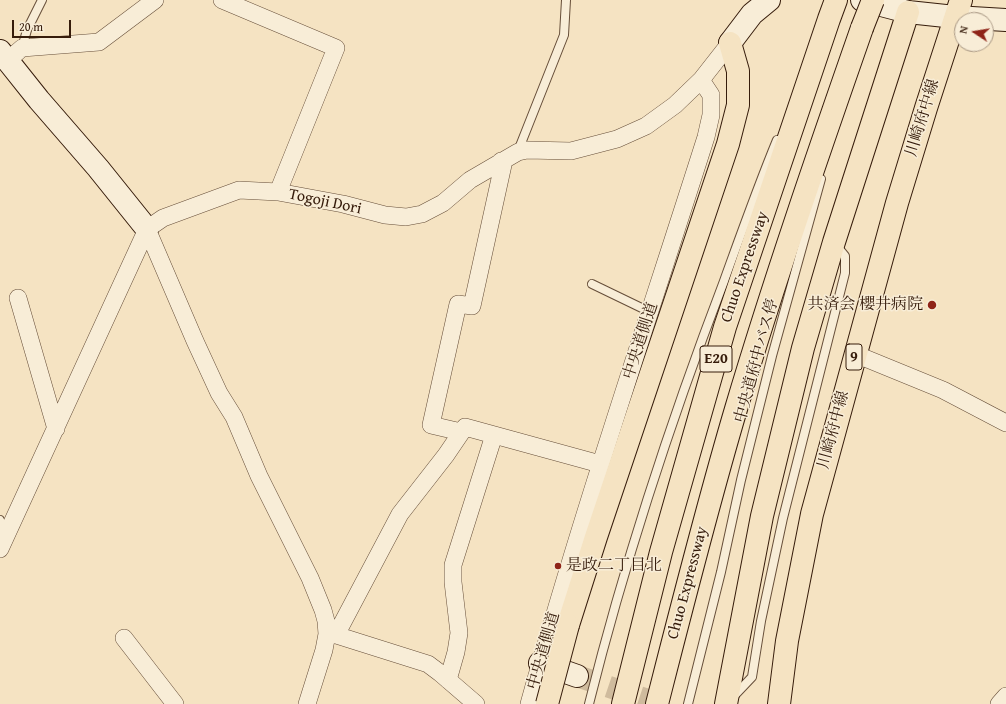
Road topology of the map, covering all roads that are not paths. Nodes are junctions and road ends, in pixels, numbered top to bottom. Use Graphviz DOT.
graph roads {
  1 [pos="42,0"];
  2 [pos="155,0"];
  3 [pos="222,0"];
  4 [pos="566,0"];
  5 [pos="768,0"];
  6 [pos="862,0"];
  7 [pos="873,0"];
  8 [pos="958,8"];
  9 [pos="833,10"];
  10 [pos="908,12"];
  11 [pos="1006,20"];
  12 [pos="862,28"];
  13 [pos="730,43"];
  14 [pos="10,54"];
  15 [pos="702,80"];
  16 [pos="786,121"];
  17 [pos="779,136"];
  18 [pos="829,150"];
  19 [pos="518,152"];
  20 [pos="501,161"];
  21 [pos="822,173"];
  22 [pos="278,192"];
  23 [pos="147,229"];
  24 [pos="834,242"];
  25 [pos="592,284"];
  26 [pos="18,298"];
  27 [pos="650,312"];
  28 [pos="855,354"];
  29 [pos="1006,423"];
  30 [pos="56,429"];
  31 [pos="461,432"];
  32 [pos="494,435"];
  33 [pos="600,464"];
  34 [pos="2,535"];
  35 [pos="332,635"];
  36 [pos="124,638"];
  37 [pos="540,663"];
  38 [pos="577,676"];
  39 [pos="448,680"];
  40 [pos="1006,696"];
  41 [pos="175,704"];
  42 [pos="307,704"];
  43 [pos="476,704"];
  44 [pos="529,704"];
  45 [pos="547,704"];
  46 [pos="589,704"];
  47 [pos="623,704"];
  48 [pos="657,704"];
  49 [pos="688,704"];
  50 [pos="726,704"];
  51 [pos="731,704"];
  52 [pos="779,704"];
  53 [pos="999,704"];
  1 -- 14 [label="lane"];
  2 -- 14 [label="street"];
  3 -- 22 [label="street"];
  4 -- 19 [label="lane"];
  5 -- 13 [label="street"];
  6 -- 10 [label="street"];
  7 -- 12 [label="main road, E20, bridge"];
  8 -- 10 [label="street"];
  8 -- 11 [label="street"];
  8 -- 28 [label="main road, 川崎府中線 / 9"];
  9 -- 16 [label="lane"];
  9 -- 47 [label="main road, Chuo Expressway / E20"];
  10 -- 24 [label="main road"];
  12 -- 18 [label="lane"];
  12 -- 48 [label="main road, Chuo Expressway / E20"];
  13 -- 15 [label="street"];
  13 -- 45 [label="main road, bridge"];
  14 -- 23 [label="street"];
  15 -- 19 [label="street, Togoji Dori"];
  15 -- 27 [label="street, 中央道側道"];
  17 -- 46 [label="lane"];
  19 -- 20 [label="street, Togoji Dori"];
  20 -- 22 [label="street, Togoji Dori"];
  20 -- 31 [label="street"];
  21 -- 49 [label="lane, 中央道府中バス停"];
  22 -- 23 [label="street, Togoji Dori"];
  23 -- 30 [label="street"];
  23 -- 35 [label="street"];
  24 -- 50 [label="main road"];
  24 -- 51 [label="lane"];
  25 -- 27 [label="lane"];
  26 -- 30 [label="street"];
  27 -- 33 [label="street, 中央道側道"];
  28 -- 29 [label="street"];
  28 -- 52 [label="main road, 川崎府中線 / 9"];
  30 -- 34 [label="street"];
  31 -- 32 [label="street"];
  31 -- 35 [label="street"];
  32 -- 33 [label="street"];
  32 -- 39 [label="street"];
  33 -- 37 [label="street, 中央道側道"];
  35 -- 39 [label="street"];
  35 -- 42 [label="street"];
  36 -- 41 [label="street"];
  37 -- 38 [label="street"];
  37 -- 44 [label="street, 中央道側道"];
  39 -- 43 [label="street"];
  40 -- 53 [label="street"];
}
